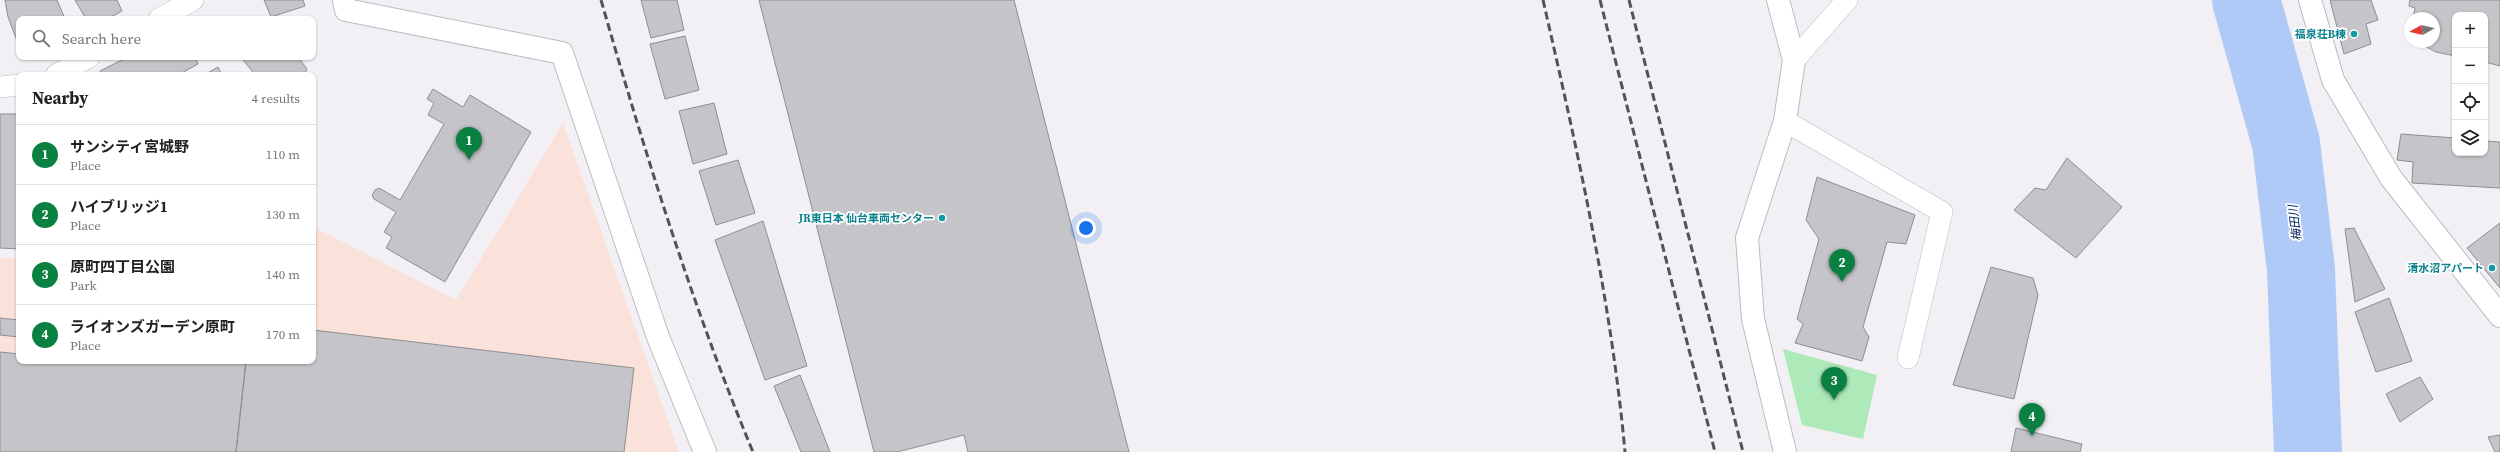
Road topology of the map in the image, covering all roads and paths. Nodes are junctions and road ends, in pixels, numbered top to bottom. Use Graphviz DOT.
graph roads {
  1 [pos="193,0"];
  2 [pos="344,0"];
  3 [pos="1778,0"];
  4 [pos="1847,0"];
  5 [pos="2310,0"];
  6 [pos="164,16"];
  7 [pos="84,60"];
  8 [pos="1794,60"];
  9 [pos="62,72"];
  10 [pos="16,85"];
  11 [pos="0,87"];
  12 [pos="1785,121"];
  13 [pos="2500,316"];
  14 [pos="1908,358"];
  15 [pos="705,452"];
  16 [pos="1785,452"];
  1 -- 6 [label="lane"];
  2 -- 15 [label="street"];
  3 -- 8 [label="street"];
  4 -- 8 [label="lane"];
  5 -- 13 [label="street"];
  7 -- 9 [label="lane"];
  8 -- 12 [label="street"];
  10 -- 11 [label="lane"];
  12 -- 14 [label="lane"];
  12 -- 16 [label="street"];
}
